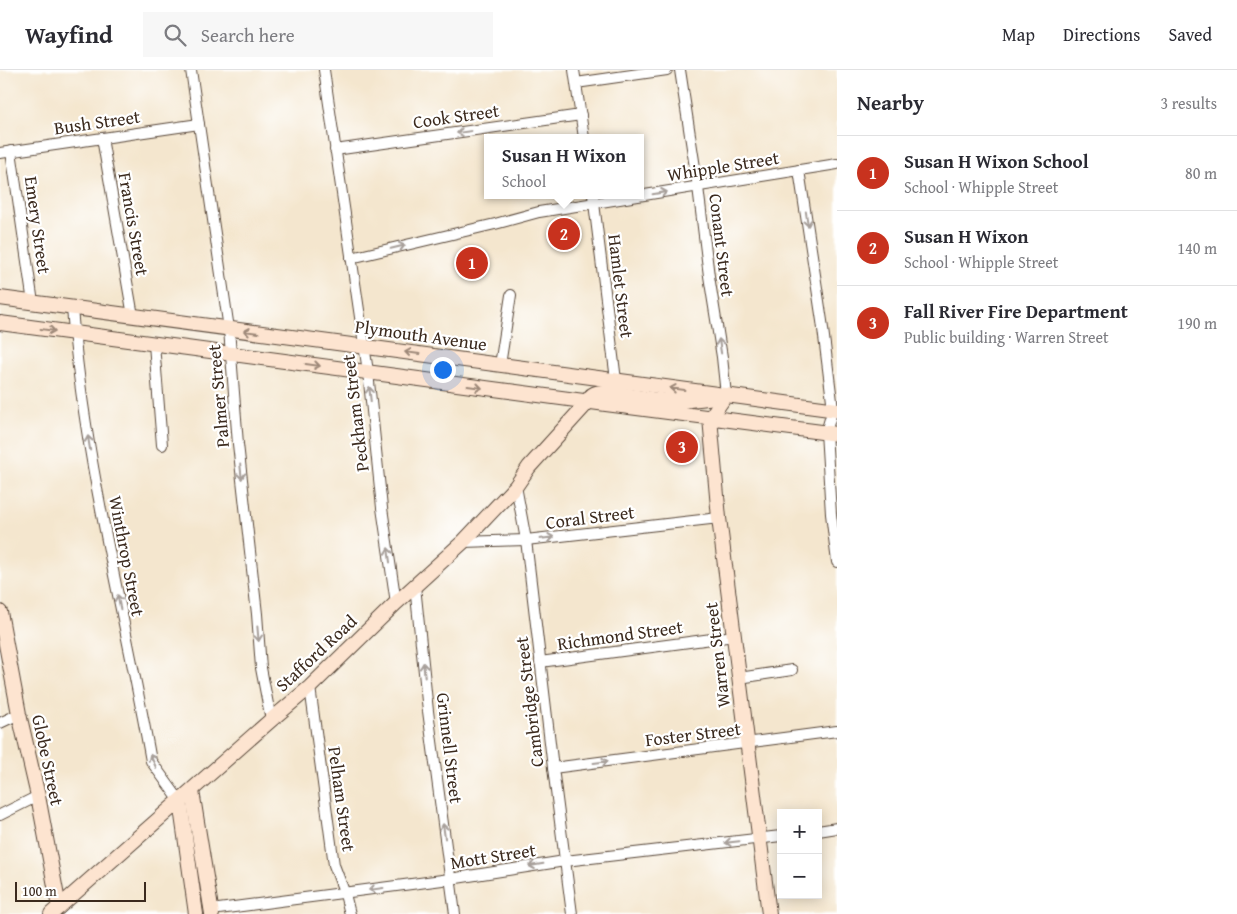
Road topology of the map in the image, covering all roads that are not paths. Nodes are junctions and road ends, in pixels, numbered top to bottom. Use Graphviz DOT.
graph roads {
  1 [pos="191,70"];
  2 [pos="324,70"];
  3 [pos="574,70"];
  4 [pos="667,70"];
  5 [pos="680,70"];
  6 [pos="576,83"];
  7 [pos="581,115"];
  8 [pos="199,124"];
  9 [pos="583,134"];
  10 [pos="102,138"];
  11 [pos="335,150"];
  12 [pos="11,151"];
  13 [pos="0,153"];
  14 [pos="837,164"];
  15 [pos="799,170"];
  16 [pos="698,187"];
  17 [pos="644,193"];
  18 [pos="593,199"];
  19 [pos="350,258"];
  20 [pos="511,295"];
  21 [pos="0,298"];
  22 [pos="33,303"];
  23 [pos="72,308"];
  24 [pos="133,316"];
  25 [pos="0,323"];
  26 [pos="229,329"];
  27 [pos="74,333"];
  28 [pos="154,344"];
  29 [pos="364,347"];
  30 [pos="230,354"];
  31 [pos="500,365"];
  32 [pos="368,372"];
  33 [pos="616,380"];
  34 [pos="726,395"];
  35 [pos="588,402"];
  36 [pos="836,409"];
  37 [pos="710,418"];
  38 [pos="832,433"];
  39 [pos="162,445"];
  40 [pos="516,486"];
  41 [pos="719,518"];
  42 [pos="526,540"];
  43 [pos="463,542"];
  44 [pos="837,562"];
  45 [pos="415,586"];
  46 [pos="396,603"];
  47 [pos="0,612"];
  48 [pos="734,636"];
  49 [pos="540,662"];
  50 [pos="792,670"];
  51 [pos="739,678"];
  52 [pos="310,687"];
  53 [pos="19,714"];
  54 [pos="271,720"];
  55 [pos="0,723"];
  56 [pos="837,731"];
  57 [pos="747,743"];
  58 [pos="553,768"];
  59 [pos="192,791"];
  60 [pos="38,796"];
  61 [pos="180,800"];
  62 [pos="0,814"];
  63 [pos="837,828"];
  64 [pos="822,830"];
  65 [pos="777,837"];
  66 [pos="759,839"];
  67 [pos="565,861"];
  68 [pos="450,879"];
  69 [pos="345,894"];
  70 [pos="58,912"];
  71 [pos="211,912"];
  72 [pos="196,914"];
  73 [pos="350,914"];
  74 [pos="454,914"];
  75 [pos="572,914"];
  76 [pos="768,914"];
  1 -- 8 [label="street, Palmer Street"];
  2 -- 11 [label="street, Peckham Street"];
  3 -- 6 [label="street"];
  4 -- 6 [label="street"];
  5 -- 16 [label="street, Conant Street"];
  6 -- 7 [label="street"];
  7 -- 9 [label="street"];
  7 -- 11 [label="street, Cook Street, one-way"];
  8 -- 10 [label="street, Bush Street"];
  8 -- 26 [label="street, Palmer Street"];
  10 -- 12 [label="street, Bush Street"];
  10 -- 24 [label="street, Francis Street"];
  11 -- 19 [label="street, Peckham Street"];
  12 -- 13 [label="street, Bush Street"];
  12 -- 22 [label="street, Emery Street"];
  14 -- 15 [label="street, Whipple Street"];
  15 -- 16 [label="street, Whipple Street"];
  15 -- 36 [label="street, one-way"];
  17 -- 16 [label="street, Whipple Street, one-way"];
  34 -- 16 [label="street, Conant Street, one-way"];
  19 -- 18 [label="street, Whipple Street, one-way"];
  18 -- 33 [label="street, Hamlet Street"];
  19 -- 29 [label="street, Peckham Street"];
  20 -- 31 [label="street"];
  21 -- 22 [label="main road, Plymouth Avenue"];
  22 -- 23 [label="main road, Plymouth Avenue"];
  23 -- 24 [label="main road, Plymouth Avenue"];
  23 -- 27 [label="street, Winthrop Street"];
  24 -- 26 [label="main road, Plymouth Avenue"];
  25 -- 27 [label="main road, one-way"];
  29 -- 26 [label="main road, Plymouth Avenue, one-way"];
  26 -- 30 [label="street, Palmer Street"];
  27 -- 28 [label="main road"];
  61 -- 27 [label="street, Winthrop Street, one-way"];
  28 -- 30 [label="main road"];
  28 -- 39 [label="street"];
  31 -- 29 [label="main road, Plymouth Avenue, one-way"];
  29 -- 32 [label="street, Peckham Street"];
  30 -- 32 [label="main road, one-way"];
  30 -- 54 [label="street, Palmer Street, one-way"];
  31 -- 33 [label="main road, Plymouth Avenue"];
  32 -- 35 [label="main road, one-way"];
  46 -- 32 [label="street, Peckham Street, one-way"];
  34 -- 33 [label="main road, Plymouth Avenue, one-way"];
  34 -- 35 [label="main road"];
  34 -- 36 [label="main road, Plymouth Avenue"];
  34 -- 37 [label="main road"];
  35 -- 37 [label="main road"];
  35 -- 40 [label="main road, Stafford Road"];
  36 -- 38 [label="street"];
  37 -- 38 [label="main road"];
  37 -- 41 [label="main road, Warren Street"];
  38 -- 44 [label="street"];
  40 -- 42 [label="street, Cambridge Street"];
  40 -- 43 [label="main road, Stafford Road"];
  42 -- 41 [label="street, Coral Street, one-way"];
  41 -- 48 [label="main road, Warren Street"];
  42 -- 43 [label="street, Coral Street"];
  42 -- 49 [label="street, Cambridge Street"];
  43 -- 45 [label="main road, Stafford Road"];
  45 -- 46 [label="main road, Stafford Road"];
  68 -- 45 [label="street, Grinnell Street, one-way"];
  46 -- 52 [label="main road, Stafford Road"];
  47 -- 53 [label="main road, Globe Street"];
  48 -- 49 [label="street, Richmond Street"];
  48 -- 51 [label="main road, Warren Street"];
  49 -- 58 [label="street, Cambridge Street"];
  50 -- 51 [label="street"];
  51 -- 57 [label="main road, Warren Street"];
  52 -- 54 [label="main road, Stafford Road"];
  52 -- 69 [label="street, Pelham Street"];
  53 -- 55 [label="street"];
  53 -- 60 [label="main road, Globe Street"];
  54 -- 59 [label="main road, Stafford Road"];
  56 -- 57 [label="street, Foster Street"];
  58 -- 57 [label="street, Foster Street, one-way"];
  57 -- 66 [label="main road, Warren Street"];
  58 -- 67 [label="street, Cambridge Street"];
  59 -- 61 [label="main road, Stafford Road"];
  59 -- 71 [label="main road"];
  60 -- 62 [label="street"];
  60 -- 70 [label="main road, Globe Street"];
  61 -- 70 [label="main road, Stafford Road"];
  61 -- 72 [label="main road"];
  63 -- 64 [label="street"];
  65 -- 66 [label="street, Mott Street"];
  66 -- 67 [label="street, Mott Street, one-way"];
  66 -- 76 [label="main road, Warren Street"];
  67 -- 68 [label="street, Mott Street, one-way"];
  67 -- 75 [label="street, Cambridge Street"];
  68 -- 69 [label="street, Mott Street, one-way"];
  68 -- 74 [label="street, Grinnell Street"];
  69 -- 71 [label="street, Mott Street"];
  69 -- 73 [label="street, Pelham Street"];
}
